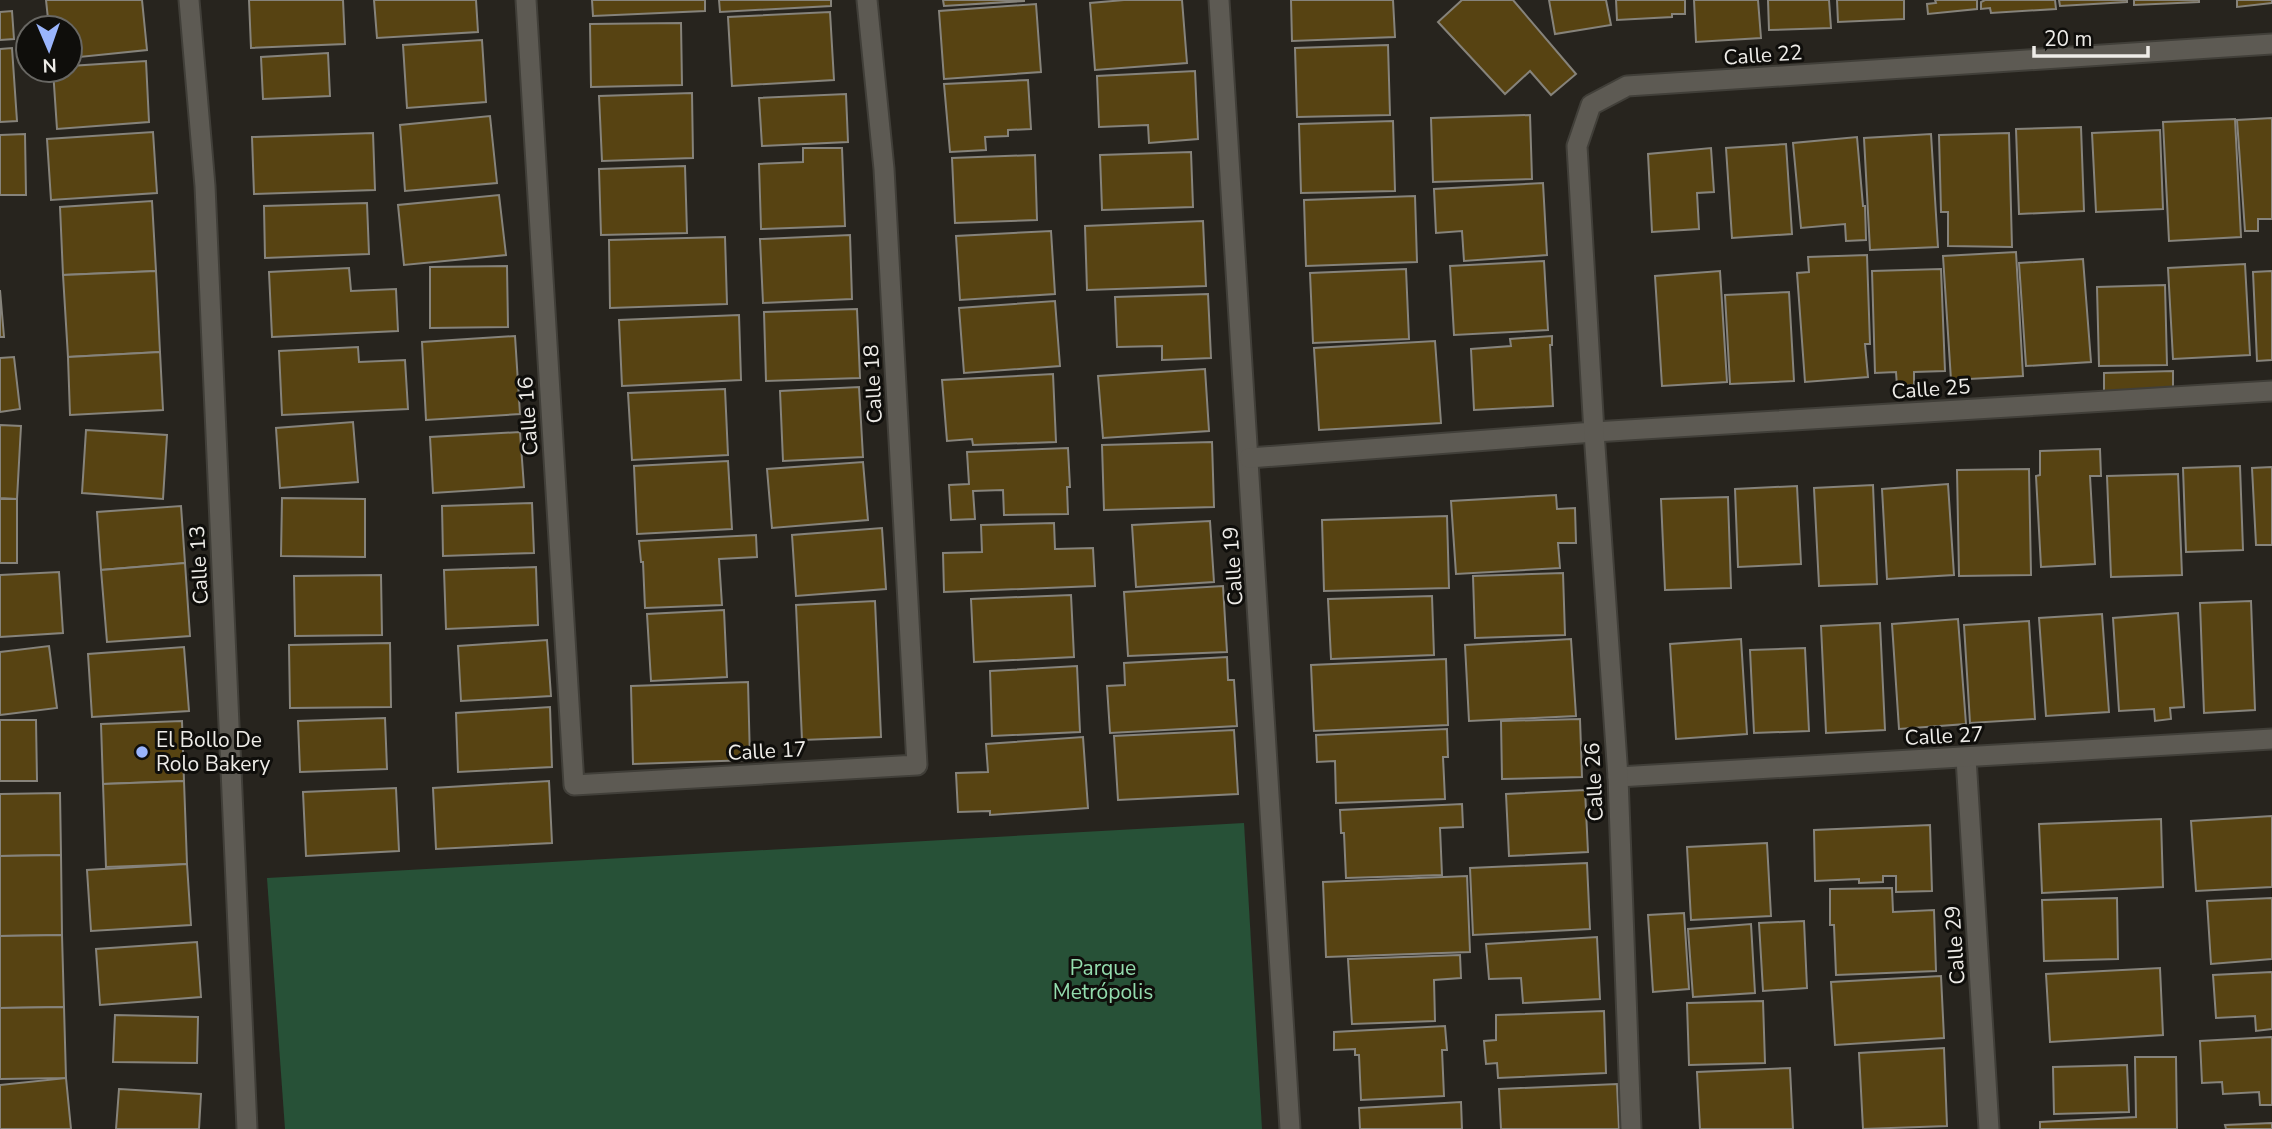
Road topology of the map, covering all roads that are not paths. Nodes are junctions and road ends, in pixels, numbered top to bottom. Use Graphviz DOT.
graph roads {
  1 [pos="189,0"];
  2 [pos="526,0"];
  3 [pos="867,0"];
  4 [pos="1219,0"];
  5 [pos="2272,44"];
  6 [pos="2272,391"];
  7 [pos="1594,432"];
  8 [pos="1249,458"];
  9 [pos="2272,739"];
  10 [pos="1966,758"];
  11 [pos="917,765"];
  12 [pos="1618,777"];
  13 [pos="618,782"];
  14 [pos="247,1129"];
  15 [pos="1290,1129"];
  16 [pos="1631,1129"];
  17 [pos="1989,1129"];
  1 -- 14 [label="street, Calle 13"];
  2 -- 13 [label="street, Calle 16"];
  3 -- 11 [label="street, Calle 18"];
  4 -- 8 [label="street, Calle 19"];
  5 -- 7 [label="street, Calle 22"];
  6 -- 7 [label="street, Calle 25"];
  7 -- 8 [label="street, Calle 25"];
  7 -- 12 [label="street, Calle 26"];
  8 -- 15 [label="street, Calle 19"];
  9 -- 10 [label="street, Calle 27"];
  10 -- 12 [label="street, Calle 27"];
  10 -- 17 [label="street, Calle 29"];
  11 -- 13 [label="street, Calle 17"];
  12 -- 16 [label="street, Calle 26"];
}
